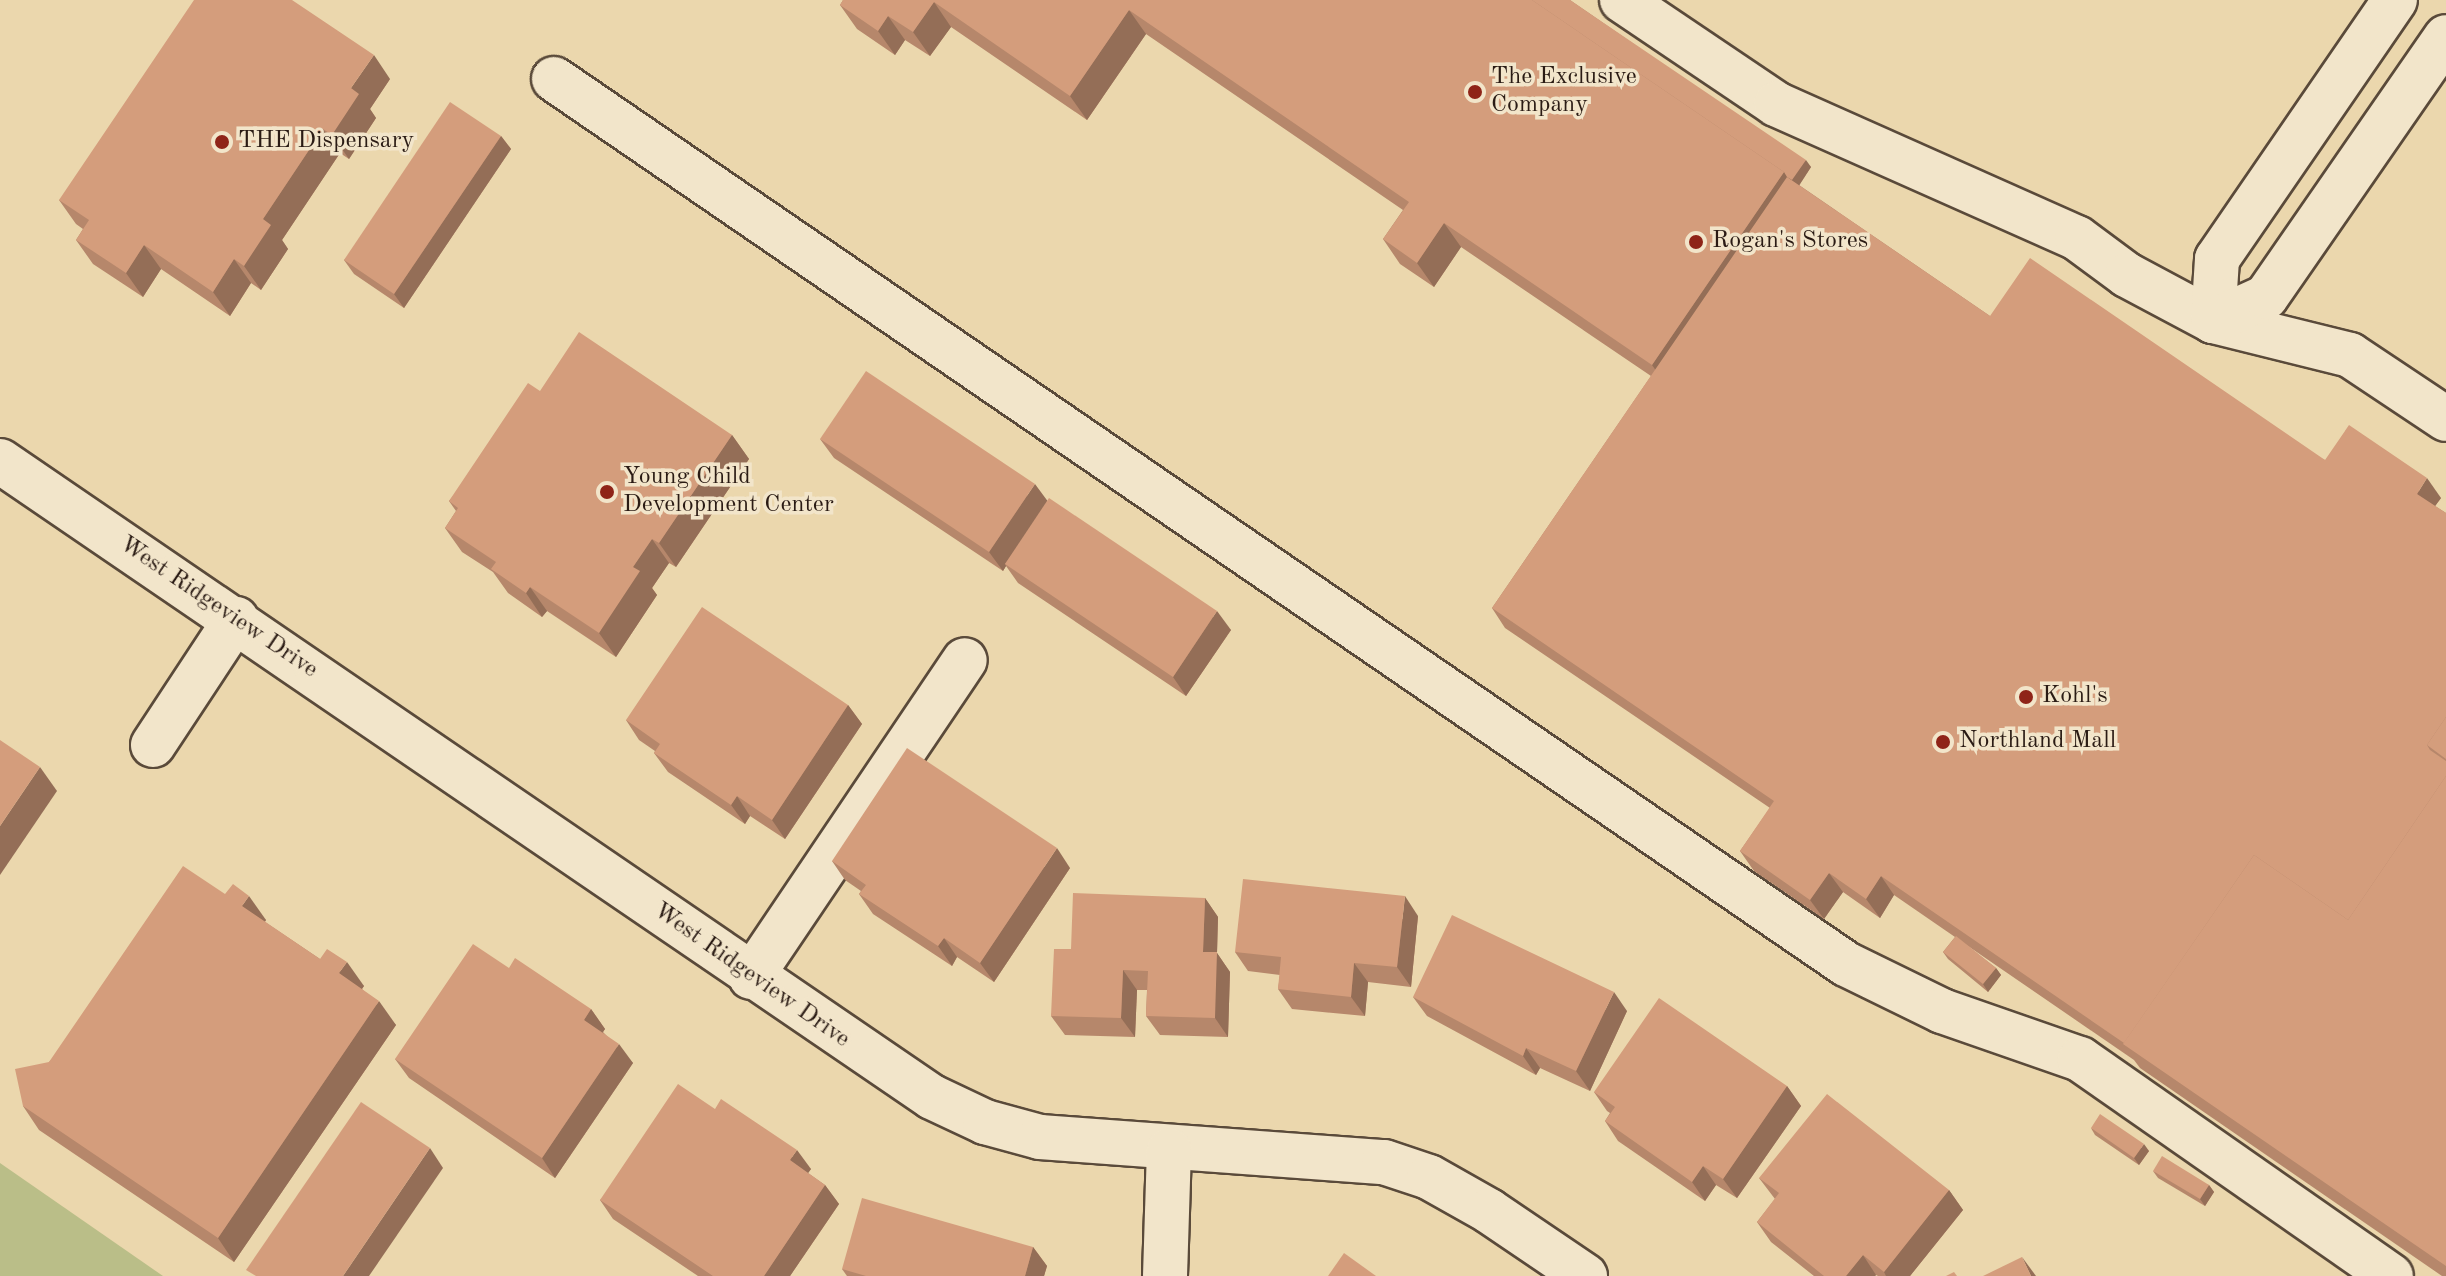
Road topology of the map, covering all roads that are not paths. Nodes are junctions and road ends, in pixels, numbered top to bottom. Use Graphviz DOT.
graph roads {
  1 [pos="1622,0"];
  2 [pos="2395,0"];
  3 [pos="2446,37"];
  4 [pos="554,79"];
  5 [pos="2213,321"];
  6 [pos="2446,419"];
  7 [pos="0,461"];
  8 [pos="236,619"];
  9 [pos="965,660"];
  10 [pos="153,745"];
  11 [pos="751,977"];
  12 [pos="1169,1150"];
  13 [pos="1165,1276"];
  14 [pos="1585,1276"];
  15 [pos="2391,1276"];
  1 -- 5 [label="street"];
  2 -- 5 [label="street"];
  3 -- 5 [label="street"];
  4 -- 15 [label="street"];
  5 -- 6 [label="street"];
  7 -- 8 [label="street, West Ridgeview Drive"];
  8 -- 10 [label="street"];
  8 -- 11 [label="street, West Ridgeview Drive"];
  9 -- 11 [label="street"];
  11 -- 12 [label="street, West Ridgeview Drive"];
  12 -- 13 [label="street"];
  12 -- 14 [label="street, West Ridgeview Drive"];
}
